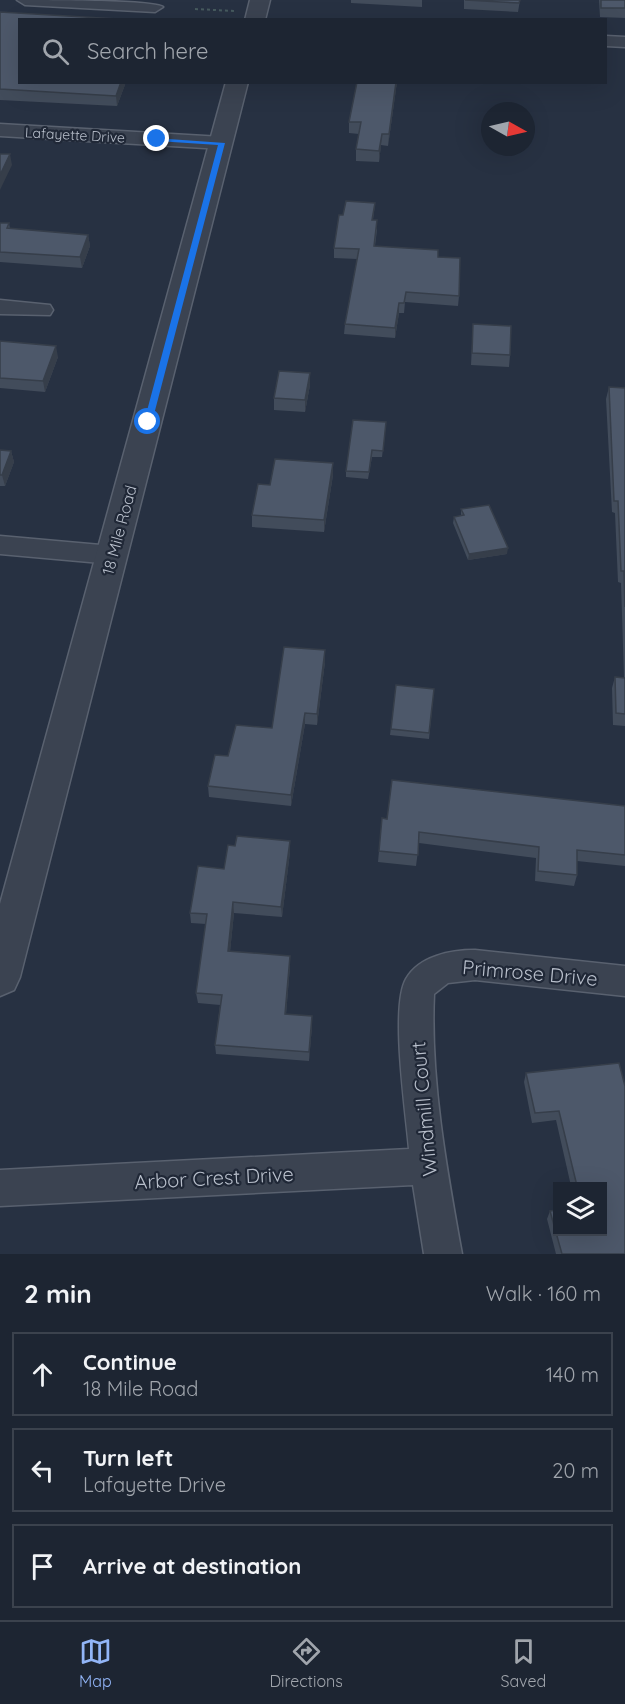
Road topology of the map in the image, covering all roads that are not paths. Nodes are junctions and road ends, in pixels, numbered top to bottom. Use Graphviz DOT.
graph roads {
  1 [pos="25,0"];
  2 [pos="260,0"];
  3 [pos="155,7"];
  4 [pos="247,15"];
  5 [pos="607,41"];
  6 [pos="625,42"];
  7 [pos="237,84"];
  8 [pos="0,130"];
  9 [pos="222,143"];
  10 [pos="0,307"];
  11 [pos="42,310"];
  12 [pos="0,545"];
  13 [pos="112,555"];
  14 [pos="10,898"];
  15 [pos="436,971"];
  16 [pos="0,977"];
  17 [pos="625,981"];
  18 [pos="428,1166"];
  19 [pos="0,1188"];
  20 [pos="443,1254"];
  1 -- 3 [label="street"];
  2 -- 4 [label="street"];
  5 -- 6 [label="street"];
  7 -- 9 [label="street, 18 Mile Road"];
  8 -- 9 [label="street, Lafayette Drive"];
  9 -- 13 [label="street, 18 Mile Road"];
  10 -- 11 [label="street"];
  12 -- 13 [label="street"];
  13 -- 14 [label="street, 18 Mile Road"];
  14 -- 16 [label="street, 18 Mile Road"];
  15 -- 17 [label="street, Primrose Drive"];
  15 -- 18 [label="street, Windmill Court"];
  18 -- 19 [label="street, Arbor Crest Drive"];
  18 -- 20 [label="street, Windmill Court"];
}
